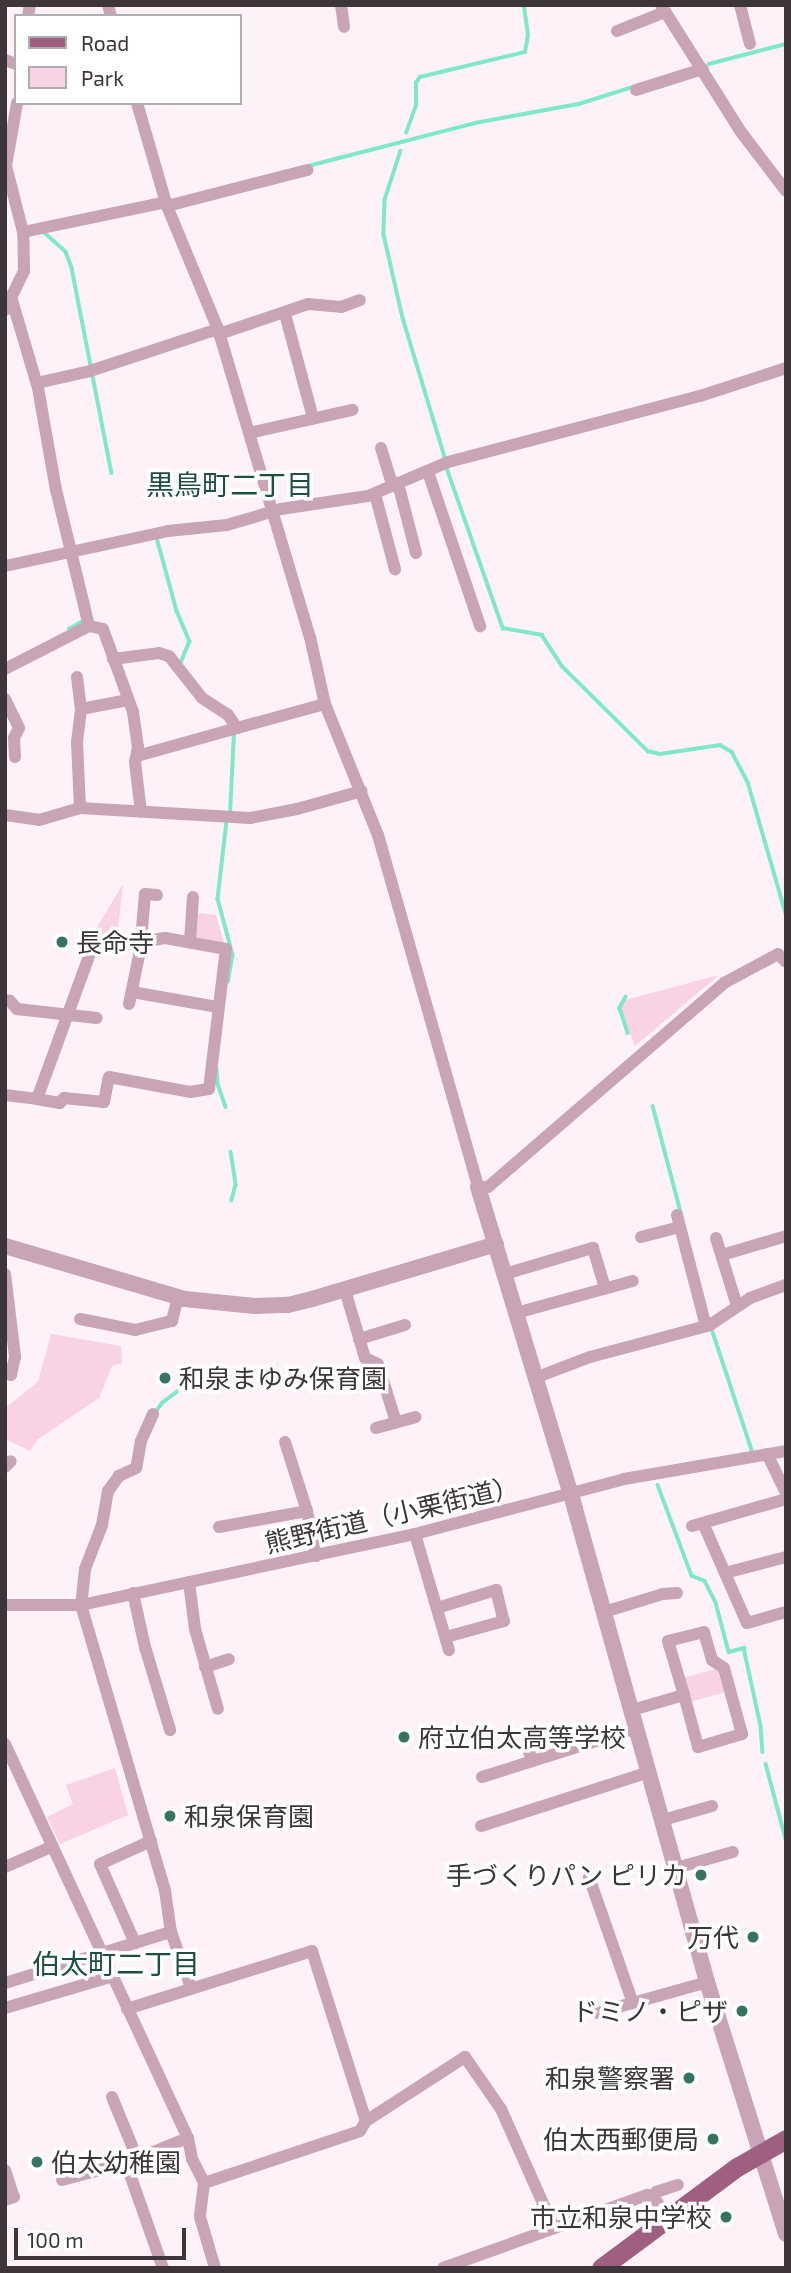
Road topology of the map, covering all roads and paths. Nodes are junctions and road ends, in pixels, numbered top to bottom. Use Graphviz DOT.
graph roads {
  1 [pos="330,5"];
  2 [pos="341,5"];
  3 [pos="740,5"];
  4 [pos="663,8"];
  5 [pos="344,27"];
  6 [pos="617,31"];
  7 [pos="750,44"];
  8 [pos="703,69"];
  9 [pos="636,90"];
  10 [pos="17,105"];
  11 [pos="139,105"];
  12 [pos="7,142"];
  13 [pos="307,170"];
  14 [pos="786,191"];
  15 [pos="166,204"];
  16 [pos="5,223"];
  17 [pos="21,227"];
  18 [pos="360,300"];
  19 [pos="9,305"];
  20 [pos="285,314"];
  21 [pos="218,332"];
  22 [pos="786,368"];
  23 [pos="37,383"];
  24 [pos="352,410"];
  25 [pos="313,418"];
  26 [pos="249,433"];
  27 [pos="381,448"];
  28 [pos="428,472"];
  29 [pos="395,485"];
  30 [pos="375,494"];
  31 [pos="272,511"];
  32 [pos="410,547"];
  33 [pos="70,554"];
  34 [pos="395,569"];
  35 [pos="14,570"];
  36 [pos="474,620"];
  37 [pos="89,626"];
  38 [pos="113,659"];
  39 [pos="5,668"];
  40 [pos="77,677"];
  41 [pos="5,699"];
  42 [pos="128,700"];
  43 [pos="325,704"];
  44 [pos="81,709"];
  45 [pos="237,728"];
  46 [pos="136,756"];
  47 [pos="15,757"];
  48 [pos="362,791"];
  49 [pos="80,808"];
  50 [pos="141,813"];
  51 [pos="5,815"];
  52 [pos="157,895"];
  53 [pos="196,905"];
  54 [pos="96,937"];
  55 [pos="140,940"];
  56 [pos="190,942"];
  57 [pos="91,950"];
  58 [pos="786,962"];
  59 [pos="5,1000"];
  60 [pos="217,1007"];
  61 [pos="66,1015"];
  62 [pos="96,1018"];
  63 [pos="5,1095"];
  64 [pos="37,1099"];
  65 [pos="478,1187"];
  66 [pos="647,1231"];
  67 [pos="786,1236"];
  68 [pos="716,1238"];
  69 [pos="496,1244"];
  70 [pos="5,1246"];
  71 [pos="722,1255"];
  72 [pos="5,1274"];
  73 [pos="505,1275"];
  74 [pos="633,1282"];
  75 [pos="786,1285"];
  76 [pos="605,1288"];
  77 [pos="345,1290"];
  78 [pos="178,1297"];
  79 [pos="737,1306"];
  80 [pos="516,1313"];
  81 [pos="86,1324"];
  82 [pos="405,1325"];
  83 [pos="706,1326"];
  84 [pos="359,1339"];
  85 [pos="5,1373"];
  86 [pos="535,1378"];
  87 [pos="153,1414"];
  88 [pos="415,1417"];
  89 [pos="396,1422"];
  90 [pos="376,1428"];
  91 [pos="283,1451"];
  92 [pos="786,1451"];
  93 [pos="768,1454"];
  94 [pos="786,1493"];
  95 [pos="571,1495"];
  96 [pos="786,1499"];
  97 [pos="307,1511"];
  98 [pos="219,1527"];
  99 [pos="415,1534"];
  100 [pos="316,1556"];
  101 [pos="786,1557"];
  102 [pos="725,1573"];
  103 [pos="188,1582"];
  104 [pos="133,1593"];
  105 [pos="677,1593"];
  106 [pos="6,1604"];
  107 [pos="81,1605"];
  108 [pos="437,1608"];
  109 [pos="604,1612"];
  110 [pos="786,1612"];
  111 [pos="229,1659"];
  112 [pos="205,1667"];
  113 [pos="684,1695"];
  114 [pos="218,1709"];
  115 [pos="632,1710"];
  116 [pos="637,1728"];
  117 [pos="170,1730"];
  118 [pos="5,1744"];
  119 [pos="527,1745"];
  120 [pos="532,1761"];
  121 [pos="649,1772"];
  122 [pos="482,1777"];
  123 [pos="712,1806"];
  124 [pos="663,1820"];
  125 [pos="481,1826"];
  126 [pos="151,1841"];
  127 [pos="53,1846"];
  128 [pos="733,1852"];
  129 [pos="5,1867"];
  130 [pos="676,1868"];
  131 [pos="587,1886"];
  132 [pos="171,1932"];
  133 [pos="135,1943"];
  134 [pos="104,1952"];
  135 [pos="113,1976"];
  136 [pos="707,1982"];
  137 [pos="5,1983"];
  138 [pos="191,1988"];
  139 [pos="633,2003"];
  140 [pos="5,2008"];
  141 [pos="127,2010"];
  142 [pos="597,2013"];
  143 [pos="112,2096"];
  144 [pos="366,2121"];
  145 [pos="188,2138"];
  146 [pos="786,2139"];
  147 [pos="759,2154"];
  148 [pos="132,2161"];
  149 [pos="5,2170"];
  150 [pos="62,2180"];
  151 [pos="204,2183"];
  152 [pos="678,2185"];
  153 [pos="654,2198"];
  154 [pos="5,2200"];
  155 [pos="782,2207"];
  156 [pos="667,2216"];
  157 [pos="554,2228"];
  158 [pos="786,2234"];
  159 [pos="163,2268"];
  160 [pos="215,2268"];
  161 [pos="443,2268"];
  162 [pos="601,2268"];
  1 -- 2 [label="street"];
  2 -- 5 [label="street"];
  3 -- 7 [label="street"];
  4 -- 6 [label="street"];
  4 -- 8 [label="street"];
  8 -- 9 [label="street"];
  8 -- 14 [label="street"];
  10 -- 12 [label="street"];
  11 -- 15 [label="street"];
  12 -- 17 [label="street"];
  13 -- 15 [label="street"];
  15 -- 17 [label="street"];
  15 -- 21 [label="street"];
  16 -- 17 [label="street"];
  17 -- 19 [label="street"];
  18 -- 20 [label="street"];
  19 -- 23 [label="street"];
  20 -- 21 [label="street"];
  20 -- 25 [label="street"];
  21 -- 23 [label="street"];
  21 -- 26 [label="street"];
  22 -- 28 [label="street"];
  23 -- 33 [label="street"];
  24 -- 25 [label="street"];
  25 -- 26 [label="street"];
  26 -- 31 [label="street"];
  27 -- 29 [label="street"];
  28 -- 29 [label="street"];
  28 -- 36 [label="street"];
  29 -- 30 [label="street"];
  29 -- 32 [label="street"];
  30 -- 31 [label="street"];
  30 -- 34 [label="street"];
  31 -- 33 [label="street"];
  31 -- 43 [label="street"];
  33 -- 35 [label="street"];
  33 -- 37 [label="street"];
  37 -- 38 [label="street"];
  37 -- 39 [label="street"];
  38 -- 42 [label="street"];
  38 -- 45 [label="street"];
  40 -- 44 [label="street"];
  41 -- 47 [label="street"];
  42 -- 44 [label="street"];
  42 -- 46 [label="street"];
  43 -- 45 [label="street"];
  43 -- 48 [label="street"];
  44 -- 49 [label="street"];
  45 -- 46 [label="street"];
  46 -- 50 [label="street"];
  48 -- 50 [label="street"];
  48 -- 65 [label="street"];
  49 -- 50 [label="street"];
  49 -- 51 [label="street"];
  52 -- 55 [label="street"];
  53 -- 56 [label="street"];
  54 -- 57 [label="street"];
  55 -- 56 [label="street"];
  55 -- 57 [label="street"];
  55 -- 60 [label="street"];
  56 -- 60 [label="street"];
  57 -- 61 [label="street"];
  58 -- 65 [label="street"];
  59 -- 61 [label="street"];
  60 -- 64 [label="street"];
  61 -- 62 [label="street"];
  61 -- 64 [label="street"];
  63 -- 64 [label="street"];
  65 -- 69 [label="street"];
  66 -- 83 [label="street"];
  67 -- 71 [label="street"];
  68 -- 71 [label="street"];
  69 -- 73 [label="street"];
  69 -- 77 [label="street"];
  70 -- 78 [label="street"];
  71 -- 79 [label="street"];
  72 -- 85 [label="street"];
  73 -- 76 [label="street"];
  73 -- 80 [label="street"];
  74 -- 76 [label="street"];
  75 -- 79 [label="street"];
  76 -- 80 [label="street"];
  77 -- 78 [label="street"];
  77 -- 84 [label="street"];
  78 -- 81 [label="street"];
  79 -- 83 [label="street"];
  80 -- 86 [label="street"];
  82 -- 84 [label="street"];
  83 -- 86 [label="street"];
  84 -- 89 [label="street"];
  86 -- 95 [label="street"];
  87 -- 107 [label="street"];
  88 -- 89 [label="street"];
  89 -- 90 [label="street"];
  91 -- 97 [label="street"];
  92 -- 93 [label="street, 熊野街道（小栗街道）"];
  93 -- 94 [label="street"];
  93 -- 95 [label="street, 熊野街道（小栗街道）"];
  95 -- 99 [label="street, 熊野街道（小栗街道）"];
  95 -- 109 [label="street"];
  96 -- 102 [label="street"];
  97 -- 98 [label="street"];
  97 -- 100 [label="street"];
  99 -- 100 [label="street, 熊野街道（小栗街道）"];
  99 -- 108 [label="street"];
  100 -- 103 [label="street, 熊野街道（小栗街道）"];
  101 -- 102 [label="street"];
  102 -- 110 [label="street"];
  103 -- 104 [label="street, 熊野街道（小栗街道）"];
  103 -- 112 [label="street"];
  104 -- 107 [label="street, 熊野街道（小栗街道）"];
  104 -- 117 [label="street"];
  105 -- 109 [label="street"];
  106 -- 107 [label="street, 熊野街道（小栗街道）"];
  107 -- 126 [label="street"];
  108 -- 108 [label="street"];
  109 -- 115 [label="street"];
  111 -- 112 [label="street"];
  112 -- 114 [label="street"];
  113 -- 113 [label="street"];
  113 -- 115 [label="street"];
  115 -- 116 [label="street"];
  116 -- 120 [label="street"];
  116 -- 121 [label="street"];
  118 -- 127 [label="street"];
  119 -- 120 [label="street"];
  120 -- 122 [label="street"];
  121 -- 124 [label="street"];
  121 -- 125 [label="street"];
  123 -- 124 [label="street"];
  124 -- 130 [label="street"];
  126 -- 132 [label="street"];
  126 -- 133 [label="street"];
  127 -- 129 [label="street"];
  127 -- 134 [label="street"];
  128 -- 130 [label="street"];
  130 -- 136 [label="street"];
  131 -- 139 [label="street"];
  132 -- 133 [label="street"];
  132 -- 138 [label="street"];
  133 -- 134 [label="street"];
  134 -- 135 [label="street"];
  134 -- 137 [label="street"];
  135 -- 140 [label="street"];
  135 -- 141 [label="street"];
  136 -- 139 [label="street"];
  136 -- 147 [label="street"];
  138 -- 141 [label="street"];
  138 -- 144 [label="street"];
  139 -- 142 [label="street"];
  141 -- 145 [label="street"];
  143 -- 148 [label="street"];
  144 -- 151 [label="street"];
  144 -- 157 [label="street"];
  145 -- 148 [label="street"];
  145 -- 151 [label="street"];
  146 -- 147 [label="main road"];
  147 -- 155 [label="street"];
  147 -- 156 [label="main road"];
  148 -- 150 [label="street"];
  148 -- 159 [label="street"];
  149 -- 154 [label="street"];
  151 -- 160 [label="street"];
  152 -- 153 [label="street"];
  153 -- 156 [label="street"];
  153 -- 157 [label="street"];
  155 -- 158 [label="street"];
  156 -- 162 [label="main road"];
  157 -- 161 [label="street"];
}
